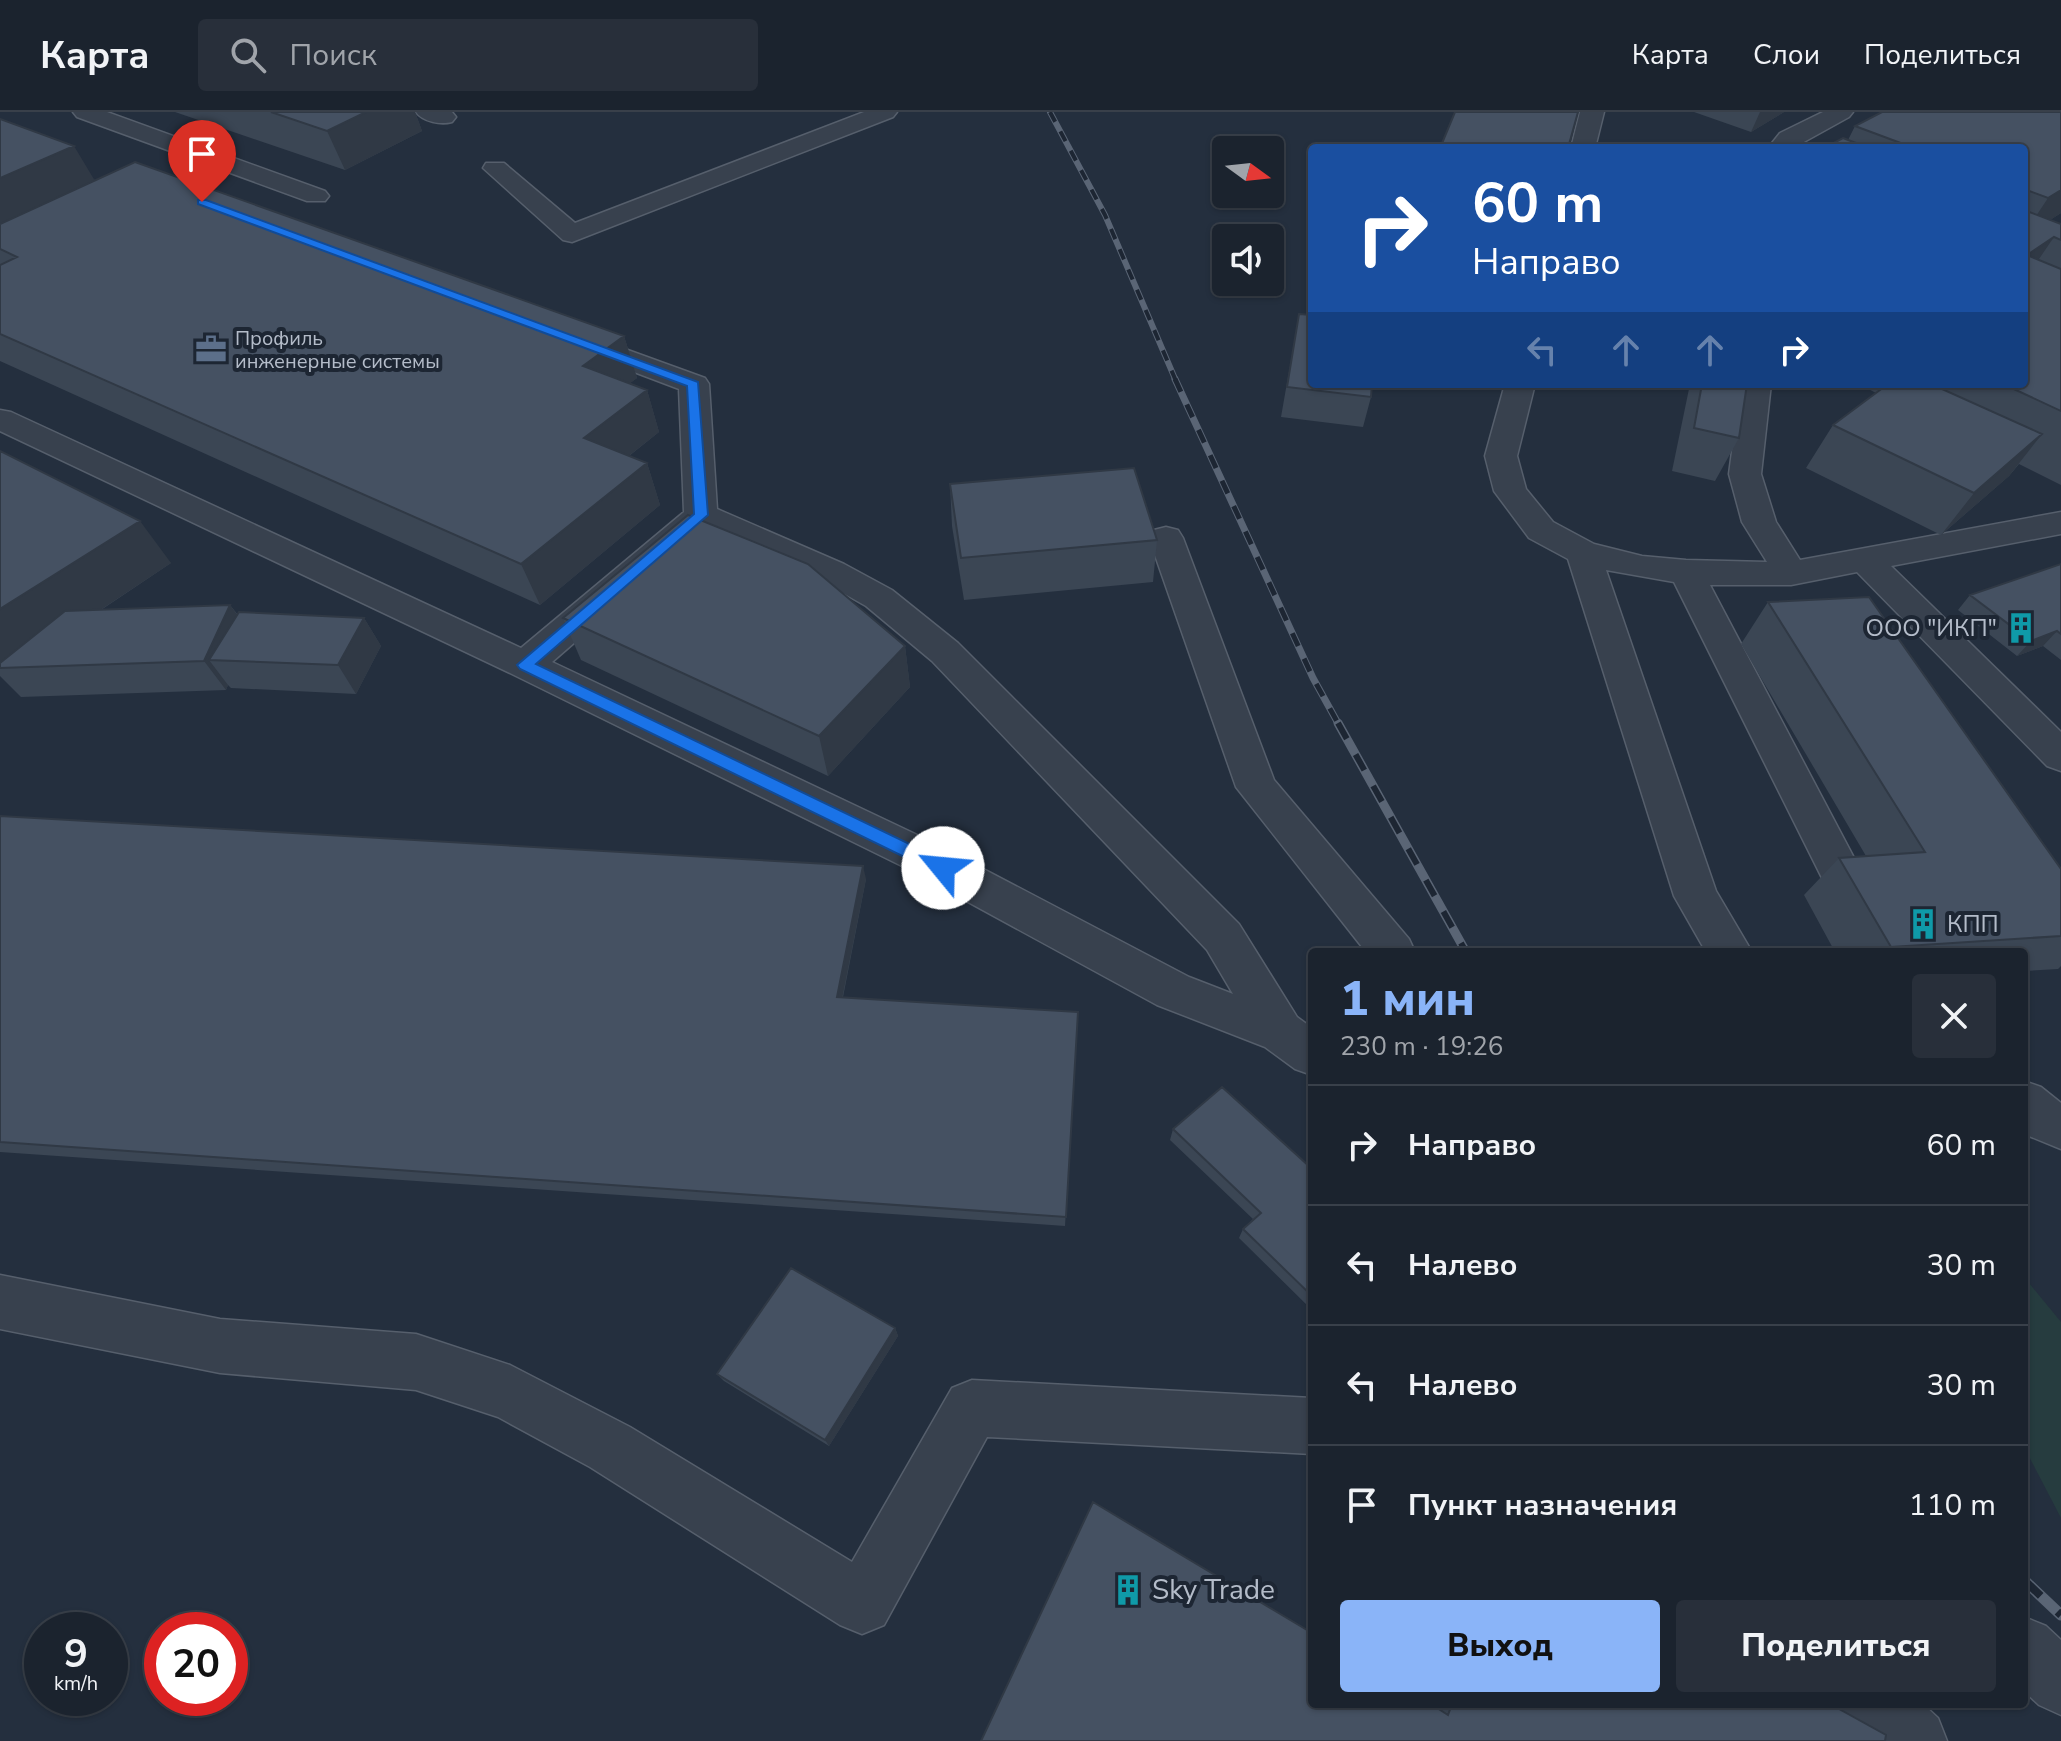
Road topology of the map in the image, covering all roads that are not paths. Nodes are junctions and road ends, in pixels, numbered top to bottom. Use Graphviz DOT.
graph roads {
  1 [pos="85,112"];
  2 [pos="885,112"];
  3 [pos="1592,112"];
  4 [pos="1841,112"];
  5 [pos="1584,144"];
  6 [pos="1784,144"];
  7 [pos="495,168"];
  8 [pos="316,196"];
  9 [pos="545,329"];
  10 [pos="1519,388"];
  11 [pos="1756,388"];
  12 [pos="0,419"];
  13 [pos="701,515"];
  14 [pos="2061,523"];
  15 [pos="1166,538"];
  16 [pos="1583,553"];
  17 [pos="1865,560"];
  18 [pos="1686,572"];
  19 [pos="1791,573"];
  20 [pos="525,665"];
  21 [pos="2061,756"];
  22 [pos="1850,892"];
  23 [pos="1390,948"];
  24 [pos="1728,948"];
  25 [pos="1281,1032"];
  26 [pos="1308,1051"];
  27 [pos="0,1302"];
  28 [pos="1308,1426"];
  29 [pos="2028,1652"];
  30 [pos="2061,1683"];
  31 [pos="1869,1708"];
  32 [pos="1915,1741"];
  1 -- 8 [label="lane"];
  2 -- 7 [label="lane"];
  3 -- 5 [label="lane"];
  4 -- 6 [label="lane"];
  9 -- 13 [label="lane"];
  10 -- 16 [label="lane"];
  11 -- 19 [label="lane"];
  12 -- 20 [label="lane"];
  13 -- 20 [label="lane"];
  13 -- 25 [label="lane"];
  14 -- 17 [label="lane"];
  15 -- 23 [label="lane"];
  16 -- 18 [label="lane"];
  16 -- 24 [label="lane"];
  17 -- 19 [label="lane"];
  17 -- 21 [label="lane"];
  18 -- 19 [label="lane"];
  18 -- 22 [label="lane"];
  20 -- 25 [label="lane"];
  25 -- 26 [label="lane"];
  27 -- 28 [label="lane"];
  29 -- 30 [label="lane"];
  31 -- 32 [label="lane"];
}
